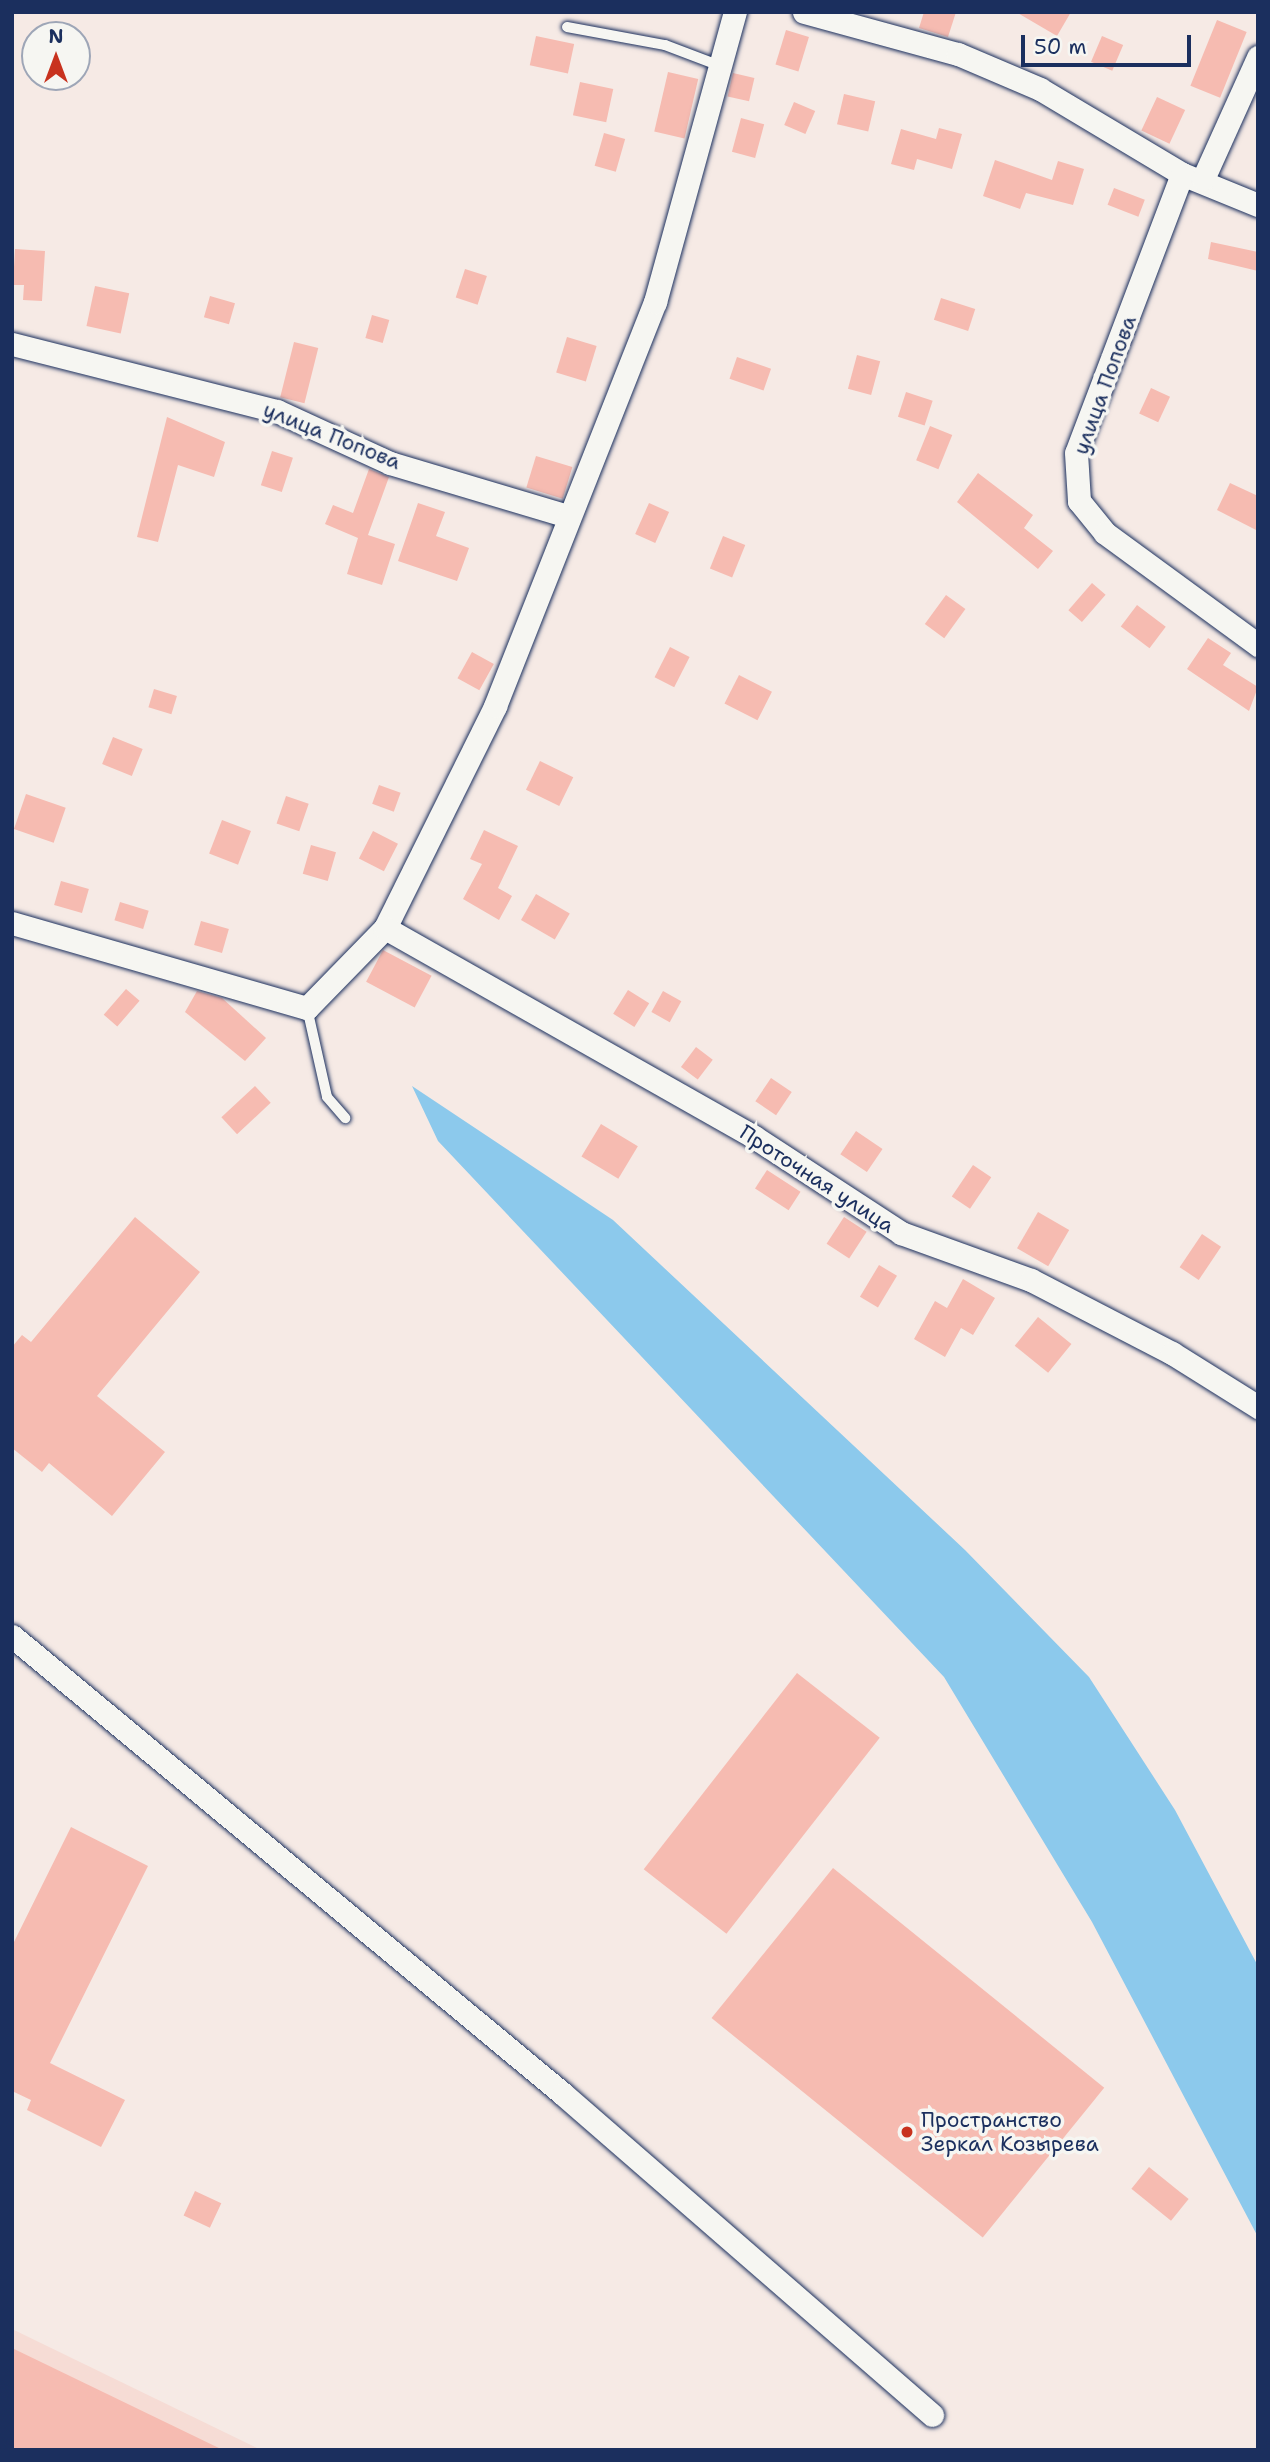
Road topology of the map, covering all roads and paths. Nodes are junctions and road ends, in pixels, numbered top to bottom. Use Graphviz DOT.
graph roads {
  1 [pos="735,12"];
  2 [pos="804,12"];
  3 [pos="567,27"];
  4 [pos="1258,57"];
  5 [pos="723,66"];
  6 [pos="1193,176"];
  7 [pos="1258,205"];
  8 [pos="12,344"];
  9 [pos="569,516"];
  10 [pos="1258,645"];
  11 [pos="12,923"];
  12 [pos="385,928"];
  13 [pos="307,1007"];
  14 [pos="345,1118"];
  15 [pos="1258,1407"];
  16 [pos="12,1636"];
  17 [pos="932,2415"];
  1 -- 5 [label="street"];
  2 -- 6 [label="street"];
  3 -- 5 [label="lane"];
  4 -- 6 [label="street, улица Попова"];
  5 -- 9 [label="street"];
  6 -- 7 [label="street"];
  6 -- 10 [label="street, улица Попова"];
  8 -- 9 [label="street, улица Попова"];
  9 -- 12 [label="street"];
  11 -- 13 [label="street"];
  12 -- 13 [label="street"];
  12 -- 15 [label="street, Проточная улица"];
  13 -- 14 [label="lane"];
  16 -- 17 [label="street"];
}
